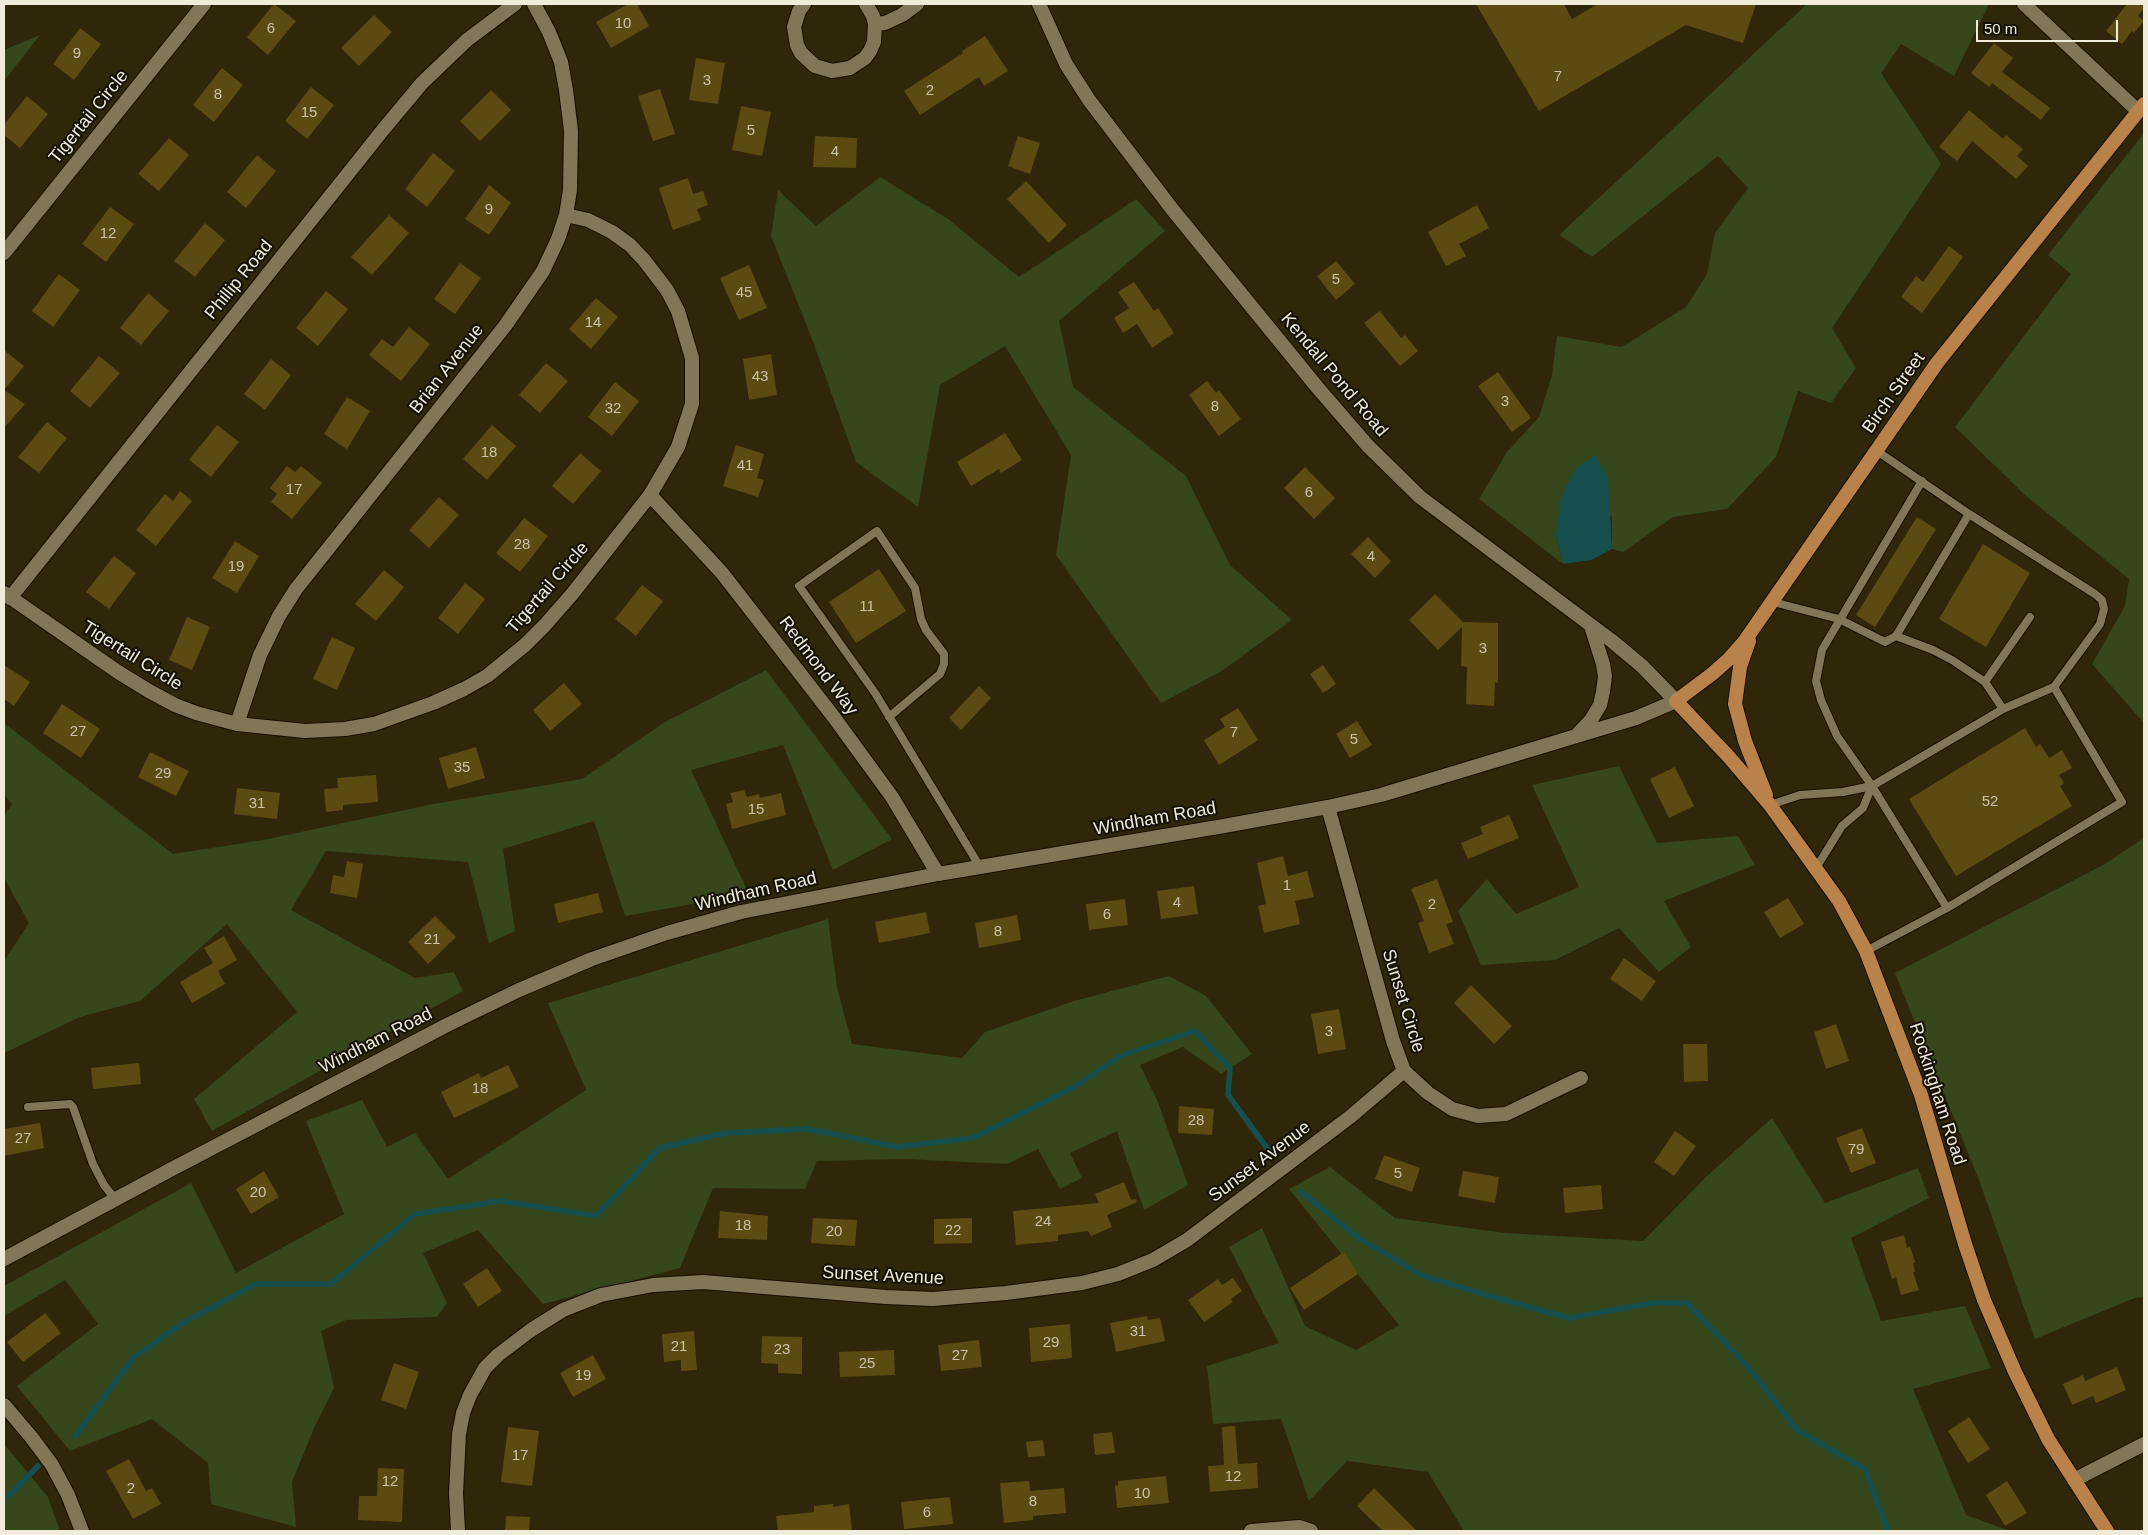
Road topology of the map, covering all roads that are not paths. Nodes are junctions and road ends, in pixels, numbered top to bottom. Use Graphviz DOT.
graph roads {
  1 [pos="204,4"];
  2 [pos="515,4"];
  3 [pos="534,4"];
  4 [pos="804,4"];
  5 [pos="866,4"];
  6 [pos="917,4"];
  7 [pos="1039,4"];
  8 [pos="2024,4"];
  9 [pos="875,24"];
  10 [pos="2141,108"];
  11 [pos="566,214"];
  12 [pos="4,253"];
  13 [pos="1877,451"];
  14 [pos="1922,481"];
  15 [pos="650,495"];
  16 [pos="1969,514"];
  17 [pos="7,596"];
  18 [pos="1772,602"];
  19 [pos="2030,617"];
  20 [pos="1839,619"];
  21 [pos="1591,626"];
  22 [pos="1755,626"];
  23 [pos="1896,636"];
  24 [pos="1985,682"];
  25 [pos="2054,687"];
  26 [pos="1676,701"];
  27 [pos="2003,709"];
  28 [pos="889,717"];
  29 [pos="236,724"];
  30 [pos="1576,736"];
  31 [pos="1872,786"];
  32 [pos="1770,805"];
  33 [pos="1328,807"];
  34 [pos="980,867"];
  35 [pos="1816,868"];
  36 [pos="938,874"];
  37 [pos="1947,908"];
  38 [pos="1866,951"];
  39 [pos="1404,1071"];
  40 [pos="1581,1078"];
  41 [pos="28,1108"];
  42 [pos="115,1199"];
  43 [pos="4,1259"];
  44 [pos="4,1405"];
  45 [pos="2144,1444"];
  46 [pos="2074,1480"];
  47 [pos="82,1531"];
  48 [pos="458,1531"];
  49 [pos="1251,1531"];
  50 [pos="1311,1531"];
  51 [pos="2107,1531"];
  1 -- 12 [label="street, Tigertail Circle"];
  2 -- 17 [label="street, Phillip Road"];
  3 -- 11 [label="street, Brian Avenue"];
  4 -- 9 [label="street"];
  5 -- 9 [label="street"];
  6 -- 9 [label="street"];
  7 -- 21 [label="street, Kendall Pond Road"];
  8 -- 10 [label="street"];
  10 -- 13 [label="main road, Birch Street"];
  11 -- 15 [label="street, Tigertail Circle"];
  11 -- 29 [label="street, Brian Avenue"];
  13 -- 14 [label="lane"];
  13 -- 18 [label="main road, Birch Street"];
  14 -- 16 [label="lane"];
  14 -- 20 [label="lane"];
  15 -- 29 [label="street, Tigertail Circle"];
  15 -- 36 [label="street, Redmond Way"];
  16 -- 23 [label="lane"];
  16 -- 25 [label="lane"];
  17 -- 29 [label="street, Tigertail Circle"];
  18 -- 20 [label="lane"];
  18 -- 22 [label="main road, Birch Street"];
  19 -- 24 [label="lane"];
  20 -- 23 [label="lane"];
  20 -- 31 [label="lane"];
  21 -- 26 [label="street, Kendall Pond Road"];
  21 -- 30 [label="street"];
  22 -- 26 [label="main road, Birch Street"];
  22 -- 32 [label="main road"];
  23 -- 24 [label="lane"];
  24 -- 27 [label="lane"];
  25 -- 27 [label="lane"];
  25 -- 37 [label="lane"];
  26 -- 30 [label="street, Windham Road"];
  26 -- 32 [label="main road, Rockingham Road"];
  27 -- 31 [label="lane"];
  28 -- 28 [label="lane"];
  28 -- 34 [label="lane"];
  30 -- 33 [label="street, Windham Road"];
  31 -- 32 [label="lane"];
  31 -- 35 [label="lane"];
  31 -- 37 [label="lane"];
  32 -- 35 [label="main road, Rockingham Road"];
  33 -- 34 [label="street, Windham Road"];
  33 -- 39 [label="street, Sunset Circle"];
  34 -- 36 [label="street, Windham Road"];
  35 -- 38 [label="main road, Rockingham Road"];
  36 -- 42 [label="street, Windham Road"];
  37 -- 38 [label="lane"];
  38 -- 46 [label="main road, Rockingham Road"];
  39 -- 40 [label="street, Sunset Circle"];
  39 -- 48 [label="street, Sunset Avenue"];
  41 -- 42 [label="lane"];
  42 -- 43 [label="street, Windham Road"];
  44 -- 47 [label="street"];
  45 -- 46 [label="street"];
  46 -- 51 [label="main road, Rockingham Road"];
  49 -- 50 [label="street"];
}
